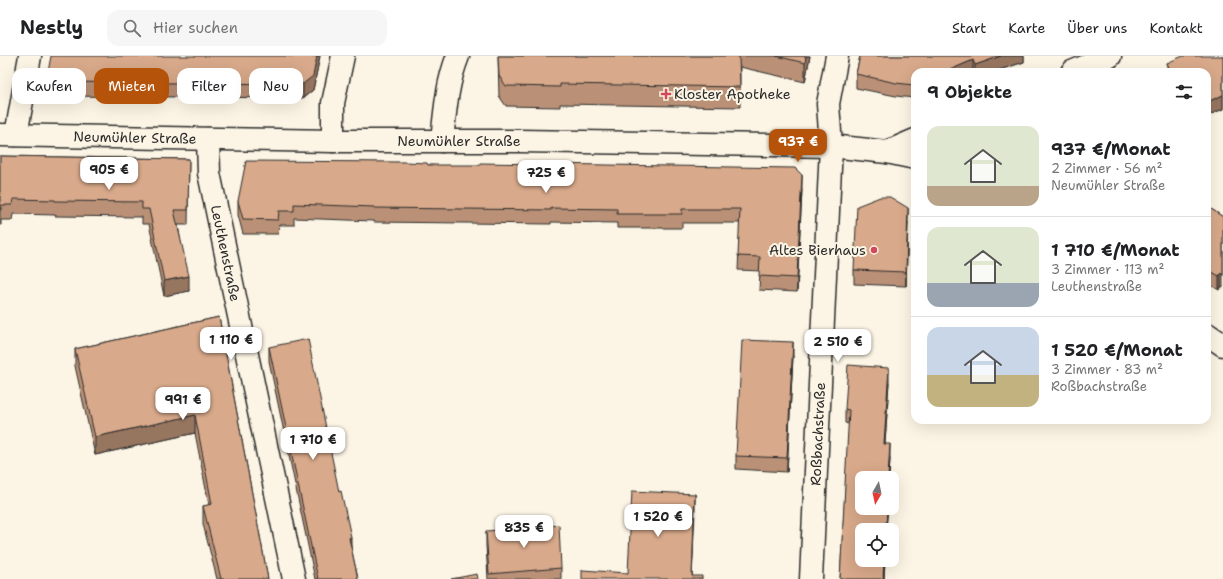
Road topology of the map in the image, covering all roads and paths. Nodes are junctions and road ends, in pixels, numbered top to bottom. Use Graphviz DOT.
graph roads {
  1 [pos="30,56"];
  2 [pos="343,56"];
  3 [pos="458,56"];
  4 [pos="837,56"];
  5 [pos="1110,56"];
  6 [pos="1082,68"];
  7 [pos="8,135"];
  8 [pos="208,139"];
  9 [pos="333,141"];
  10 [pos="442,141"];
  11 [pos="911,142"];
  12 [pos="831,146"];
  13 [pos="887,152"];
  14 [pos="911,157"];
  15 [pos="1211,337"];
  16 [pos="1223,345"];
  17 [pos="294,579"];
  18 [pos="811,579"];
  1 -- 7 [label="street"];
  2 -- 9 [label="street"];
  3 -- 10 [label="street"];
  4 -- 12 [label="street, Roßbachstraße"];
  5 -- 6 [label="street"];
  7 -- 8 [label="street, Neumühler Straße"];
  8 -- 9 [label="street, Neumühler Straße"];
  8 -- 17 [label="street, Leuthenstraße"];
  9 -- 10 [label="street, Neumühler Straße"];
  10 -- 12 [label="street, Neumühler Straße"];
  11 -- 13 [label="street, Neumühler Straße"];
  12 -- 13 [label="street, Neumühler Straße"];
  12 -- 18 [label="street, Roßbachstraße"];
  13 -- 14 [label="street"];
  15 -- 16 [label="street"];
}
